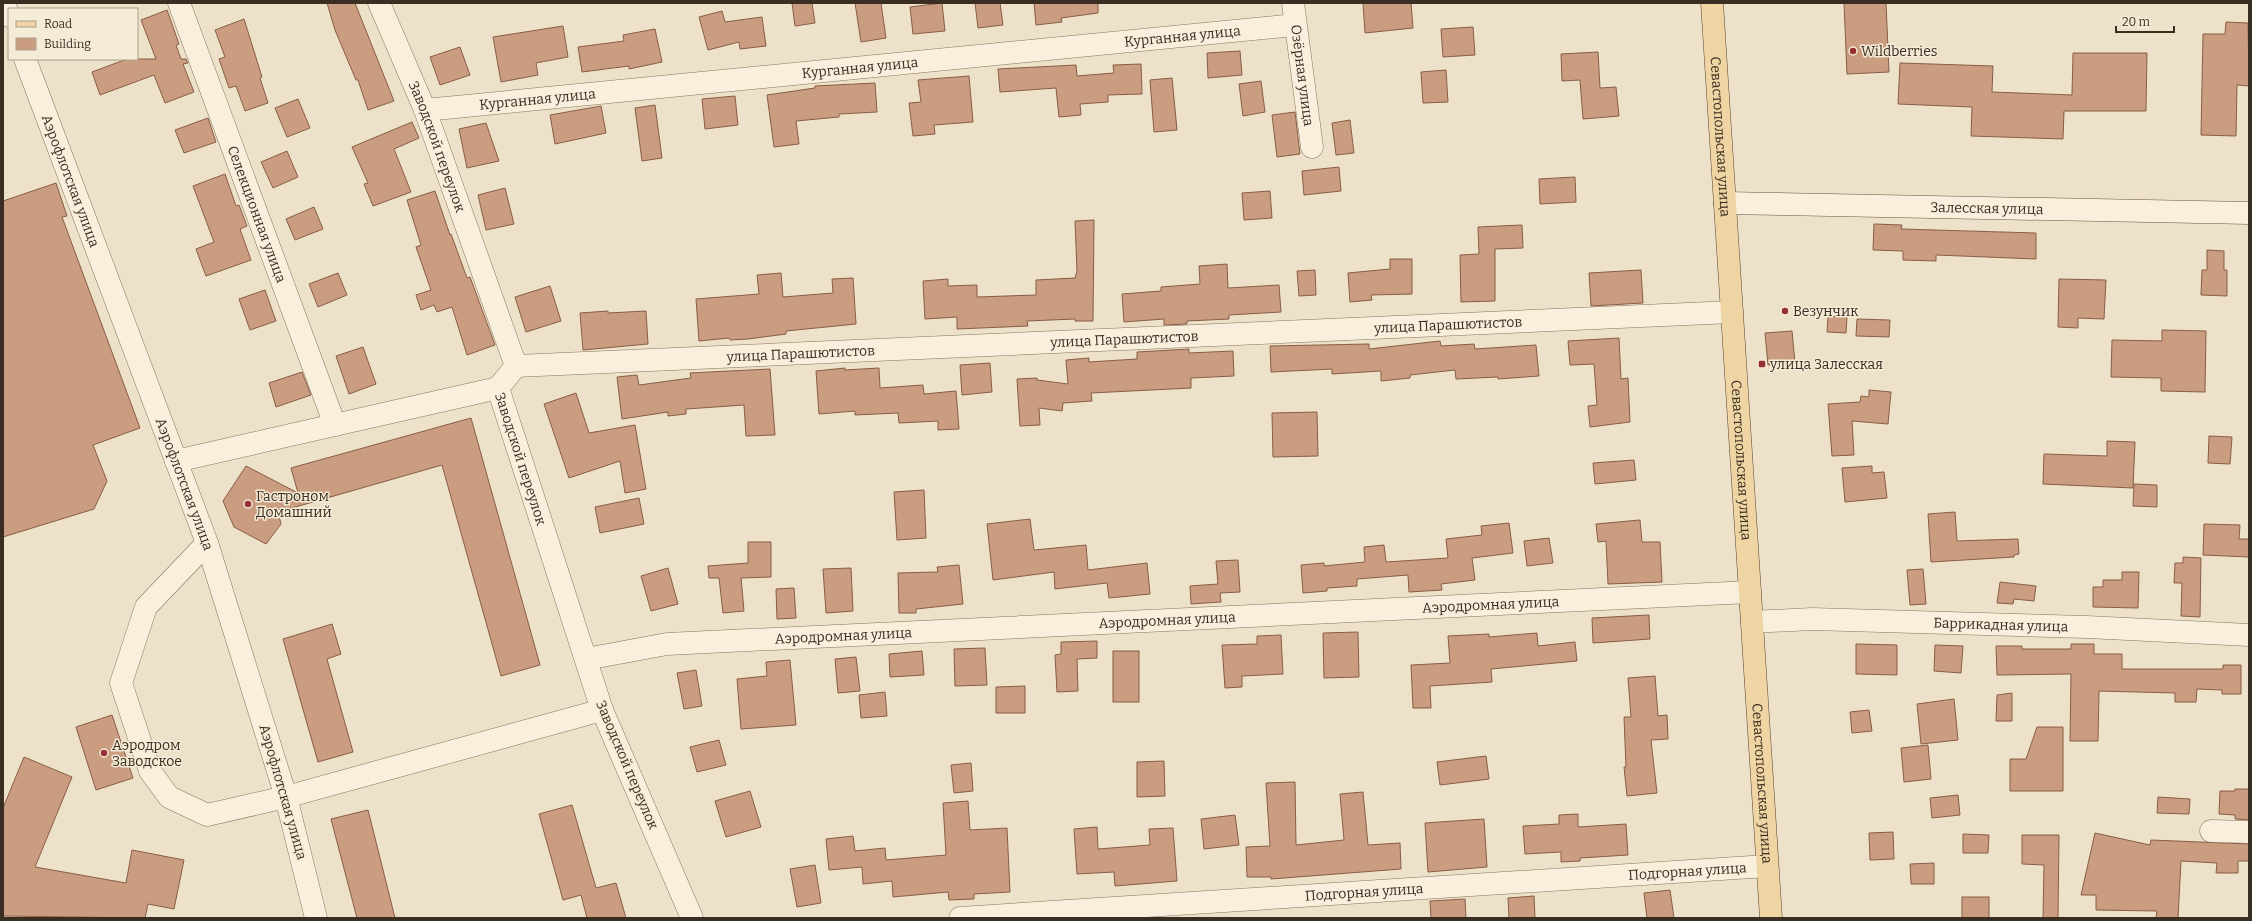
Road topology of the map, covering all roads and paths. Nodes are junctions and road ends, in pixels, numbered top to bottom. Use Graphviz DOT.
graph roads {
  1 [pos="4,3"];
  2 [pos="179,3"];
  3 [pos="379,3"];
  4 [pos="1293,3"];
  5 [pos="1712,3"];
  6 [pos="8,13"];
  7 [pos="1295,25"];
  8 [pos="25,60"];
  9 [pos="424,110"];
  10 [pos="1312,147"];
  11 [pos="1725,203"];
  12 [pos="2249,213"];
  13 [pos="1732,312"];
  14 [pos="516,366"];
  15 [pos="498,388"];
  16 [pos="334,425"];
  17 [pos="176,461"];
  18 [pos="207,543"];
  19 [pos="1750,592"];
  20 [pos="1752,622"];
  21 [pos="2249,635"];
  22 [pos="586,659"];
  23 [pos="602,710"];
  24 [pos="286,797"];
  25 [pos="2211,831"];
  26 [pos="2249,832"];
  27 [pos="1768,866"];
  28 [pos="316,918"];
  29 [pos="692,918"];
  30 [pos="960,918"];
  31 [pos="1771,918"];
  1 -- 6 [label="street"];
  2 -- 16 [label="street, Селекционная улица"];
  3 -- 9 [label="street, Заводской переулок"];
  4 -- 7 [label="street, Озёрная улица"];
  5 -- 11 [label="main road, Севастопольская улица"];
  7 -- 9 [label="street, Курганная улица"];
  7 -- 10 [label="street, Озёрная улица"];
  8 -- 17 [label="street, Аэрофлотская улица"];
  9 -- 14 [label="street, Заводской переулок"];
  11 -- 12 [label="street, Залесская улица"];
  11 -- 13 [label="main road, Севастопольская улица"];
  13 -- 14 [label="street, улица Парашютистов"];
  13 -- 19 [label="main road, Севастопольская улица"];
  14 -- 15 [label="street, Заводской переулок"];
  15 -- 16 [label="street"];
  15 -- 22 [label="street, Заводской переулок"];
  16 -- 17 [label="street"];
  17 -- 18 [label="street, Аэрофлотская улица"];
  18 -- 24 [label="street, Аэрофлотская улица"];
  18 -- 24 [label="street"];
  19 -- 20 [label="main road, Севастопольская улица"];
  19 -- 22 [label="street, Аэродромная улица"];
  20 -- 21 [label="street, Баррикадная улица"];
  20 -- 27 [label="main road, Севастопольская улица"];
  22 -- 23 [label="street, Заводской переулок"];
  23 -- 24 [label="street"];
  23 -- 29 [label="street, Заводской переулок"];
  24 -- 28 [label="street, Аэрофлотская улица"];
  25 -- 26 [label="street"];
  27 -- 30 [label="street, Подгорная улица"];
  27 -- 31 [label="main road, Севастопольская улица"];
}
